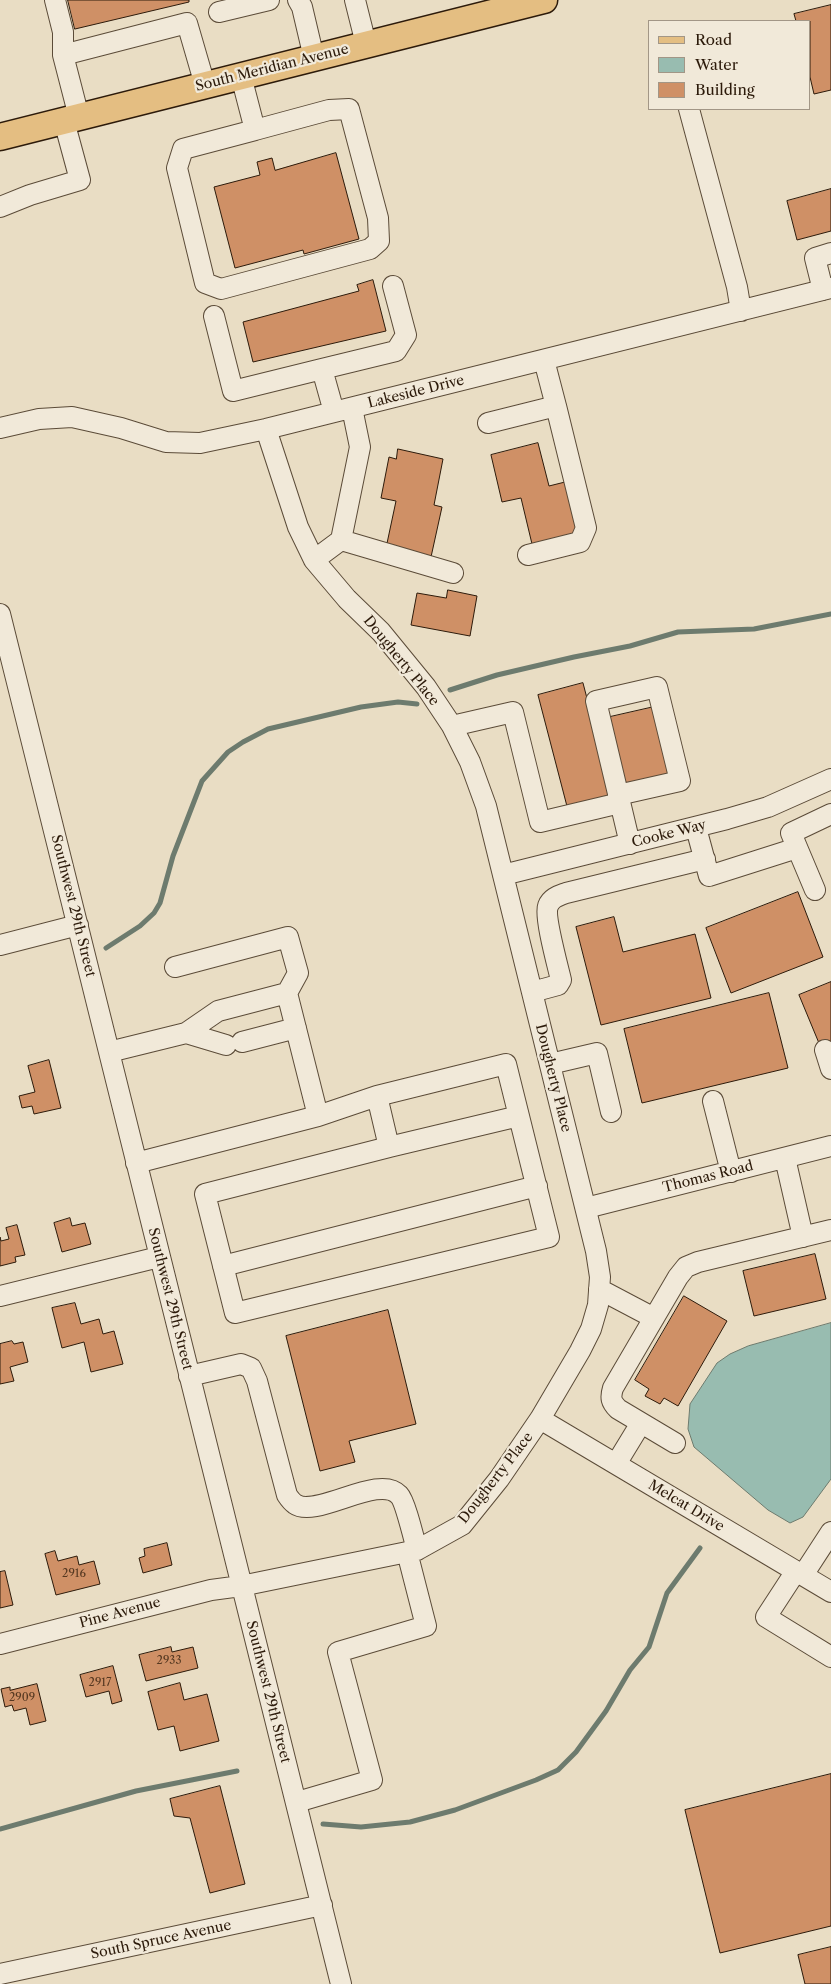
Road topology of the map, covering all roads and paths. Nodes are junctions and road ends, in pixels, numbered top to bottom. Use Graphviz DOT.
graph roads {
  1 [pos="55,0"];
  2 [pos="269,0"];
  3 [pos="298,0"];
  4 [pos="355,0"];
  5 [pos="544,0"];
  6 [pos="486,7"];
  7 [pos="219,12"];
  8 [pos="366,44"];
  9 [pos="64,55"];
  10 [pos="314,58"];
  11 [pos="241,76"];
  12 [pos="205,85"];
  13 [pos="690,110"];
  14 [pos="71,119"];
  15 [pos="255,130"];
  16 [pos="0,136"];
  17 [pos="0,208"];
  18 [pos="831,253"];
  19 [pos="393,286"];
  20 [pos="827,289"];
  21 [pos="741,311"];
  22 [pos="214,316"];
  23 [pos="544,360"];
  24 [pos="322,369"];
  25 [pos="556,406"];
  26 [pos="343,410"];
  27 [pos="488,424"];
  28 [pos="0,428"];
  29 [pos="266,429"];
  30 [pos="341,540"];
  31 [pos="528,555"];
  32 [pos="314,560"];
  33 [pos="453,573"];
  34 [pos="0,614"];
  35 [pos="452,726"];
  36 [pos="831,779"];
  37 [pos="619,799"];
  38 [pos="831,815"];
  39 [pos="696,828"];
  40 [pos="634,843"];
  41 [pos="797,848"];
  42 [pos="705,859"];
  43 [pos="645,874"];
  44 [pos="502,875"];
  45 [pos="815,890"];
  46 [pos="78,925"];
  47 [pos="0,945"];
  48 [pos="175,967"];
  49 [pos="532,992"];
  50 [pos="287,993"];
  51 [pos="296,1028"];
  52 [pos="186,1033"];
  53 [pos="825,1050"];
  54 [pos="109,1052"];
  55 [pos="550,1064"];
  56 [pos="831,1069"];
  57 [pos="377,1096"];
  58 [pos="712,1101"];
  59 [pos="611,1112"];
  60 [pos="318,1116"];
  61 [pos="519,1116"];
  62 [pos="831,1146"];
  63 [pos="389,1148"];
  64 [pos="785,1158"];
  65 [pos="136,1163"];
  66 [pos="731,1172"];
  67 [pos="536,1186"];
  68 [pos="586,1208"];
  69 [pos="831,1230"];
  70 [pos="802,1237"];
  71 [pos="159,1257"];
  72 [pos="223,1266"];
  73 [pos="599,1289"];
  74 [pos="0,1296"];
  75 [pos="654,1318"];
  76 [pos="189,1376"];
  77 [pos="540,1419"];
  78 [pos="641,1423"];
  79 [pos="675,1443"];
  80 [pos="616,1464"];
  81 [pos="831,1532"];
  82 [pos="412,1551"];
  83 [pos="799,1573"];
  84 [pos="241,1586"];
  85 [pos="831,1592"];
  86 [pos="0,1644"];
  87 [pos="831,1657"];
  88 [pos="296,1802"];
  89 [pos="322,1905"];
  90 [pos="0,1974"];
  91 [pos="341,1984"];
  1 -- 9 [label="street"];
  2 -- 7 [label="street"];
  3 -- 10 [label="street"];
  4 -- 8 [label="street"];
  5 -- 6 [label="main road, South Meridian Avenue"];
  6 -- 8 [label="main road, South Meridian Avenue"];
  8 -- 10 [label="main road, South Meridian Avenue"];
  9 -- 12 [label="street"];
  9 -- 14 [label="street"];
  10 -- 11 [label="main road, South Meridian Avenue"];
  11 -- 12 [label="main road, South Meridian Avenue"];
  11 -- 15 [label="street"];
  12 -- 14 [label="main road, South Meridian Avenue"];
  13 -- 21 [label="street"];
  14 -- 16 [label="main road, South Meridian Avenue"];
  14 -- 17 [label="street"];
  15 -- 15 [label="street"];
  18 -- 20 [label="street"];
  19 -- 24 [label="street"];
  20 -- 21 [label="street, Lakeside Drive"];
  21 -- 23 [label="street, Lakeside Drive"];
  22 -- 24 [label="street"];
  23 -- 25 [label="street"];
  23 -- 26 [label="street, Lakeside Drive"];
  24 -- 26 [label="street"];
  25 -- 27 [label="street"];
  25 -- 31 [label="street"];
  26 -- 29 [label="street, Lakeside Drive"];
  26 -- 30 [label="street"];
  28 -- 29 [label="street, Lakeside Drive"];
  29 -- 32 [label="street, Dougherty Place"];
  30 -- 32 [label="street"];
  30 -- 33 [label="street"];
  32 -- 35 [label="street, Dougherty Place"];
  34 -- 46 [label="street, Southwest 29th Street"];
  35 -- 37 [label="street"];
  35 -- 44 [label="street, Dougherty Place"];
  36 -- 39 [label="street, Cooke Way"];
  37 -- 37 [label="street"];
  37 -- 40 [label="street"];
  38 -- 41 [label="street"];
  39 -- 40 [label="street, Cooke Way"];
  39 -- 42 [label="street"];
  40 -- 43 [label="street"];
  40 -- 44 [label="street, Cooke Way"];
  41 -- 42 [label="street"];
  41 -- 45 [label="street"];
  42 -- 43 [label="street"];
  43 -- 49 [label="street"];
  44 -- 49 [label="street, Dougherty Place"];
  46 -- 47 [label="street"];
  46 -- 54 [label="street, Southwest 29th Street"];
  48 -- 50 [label="street"];
  49 -- 55 [label="street, Dougherty Place"];
  50 -- 51 [label="street"];
  50 -- 52 [label="street"];
  51 -- 52 [label="street"];
  51 -- 60 [label="street"];
  52 -- 54 [label="street"];
  53 -- 56 [label="street"];
  54 -- 65 [label="street, Southwest 29th Street"];
  55 -- 59 [label="street"];
  55 -- 68 [label="street, Dougherty Place"];
  57 -- 60 [label="street"];
  57 -- 61 [label="street"];
  57 -- 63 [label="street"];
  58 -- 66 [label="street"];
  60 -- 65 [label="street"];
  61 -- 63 [label="street"];
  61 -- 67 [label="street"];
  62 -- 64 [label="street, Thomas Road"];
  63 -- 72 [label="street"];
  64 -- 66 [label="street, Thomas Road"];
  64 -- 70 [label="street"];
  65 -- 71 [label="street, Southwest 29th Street"];
  66 -- 68 [label="street, Thomas Road"];
  67 -- 72 [label="street"];
  67 -- 72 [label="street"];
  68 -- 73 [label="street, Dougherty Place"];
  69 -- 70 [label="street"];
  70 -- 75 [label="street"];
  71 -- 74 [label="street"];
  71 -- 76 [label="street, Southwest 29th Street"];
  73 -- 75 [label="street"];
  73 -- 77 [label="street, Dougherty Place"];
  75 -- 78 [label="street"];
  76 -- 82 [label="street"];
  76 -- 84 [label="street, Southwest 29th Street"];
  77 -- 80 [label="street, Melcat Drive"];
  77 -- 82 [label="street, Dougherty Place"];
  78 -- 79 [label="street"];
  78 -- 80 [label="street"];
  80 -- 83 [label="street, Melcat Drive"];
  81 -- 83 [label="street"];
  82 -- 84 [label="street, Dougherty Place"];
  82 -- 88 [label="street"];
  83 -- 85 [label="street, Melcat Drive"];
  83 -- 87 [label="street"];
  84 -- 86 [label="street, Pine Avenue"];
  84 -- 88 [label="street, Southwest 29th Street"];
  88 -- 89 [label="street, Southwest 29th Street"];
  89 -- 90 [label="street, South Spruce Avenue"];
  89 -- 91 [label="street, Southwest 29th Street"];
}
